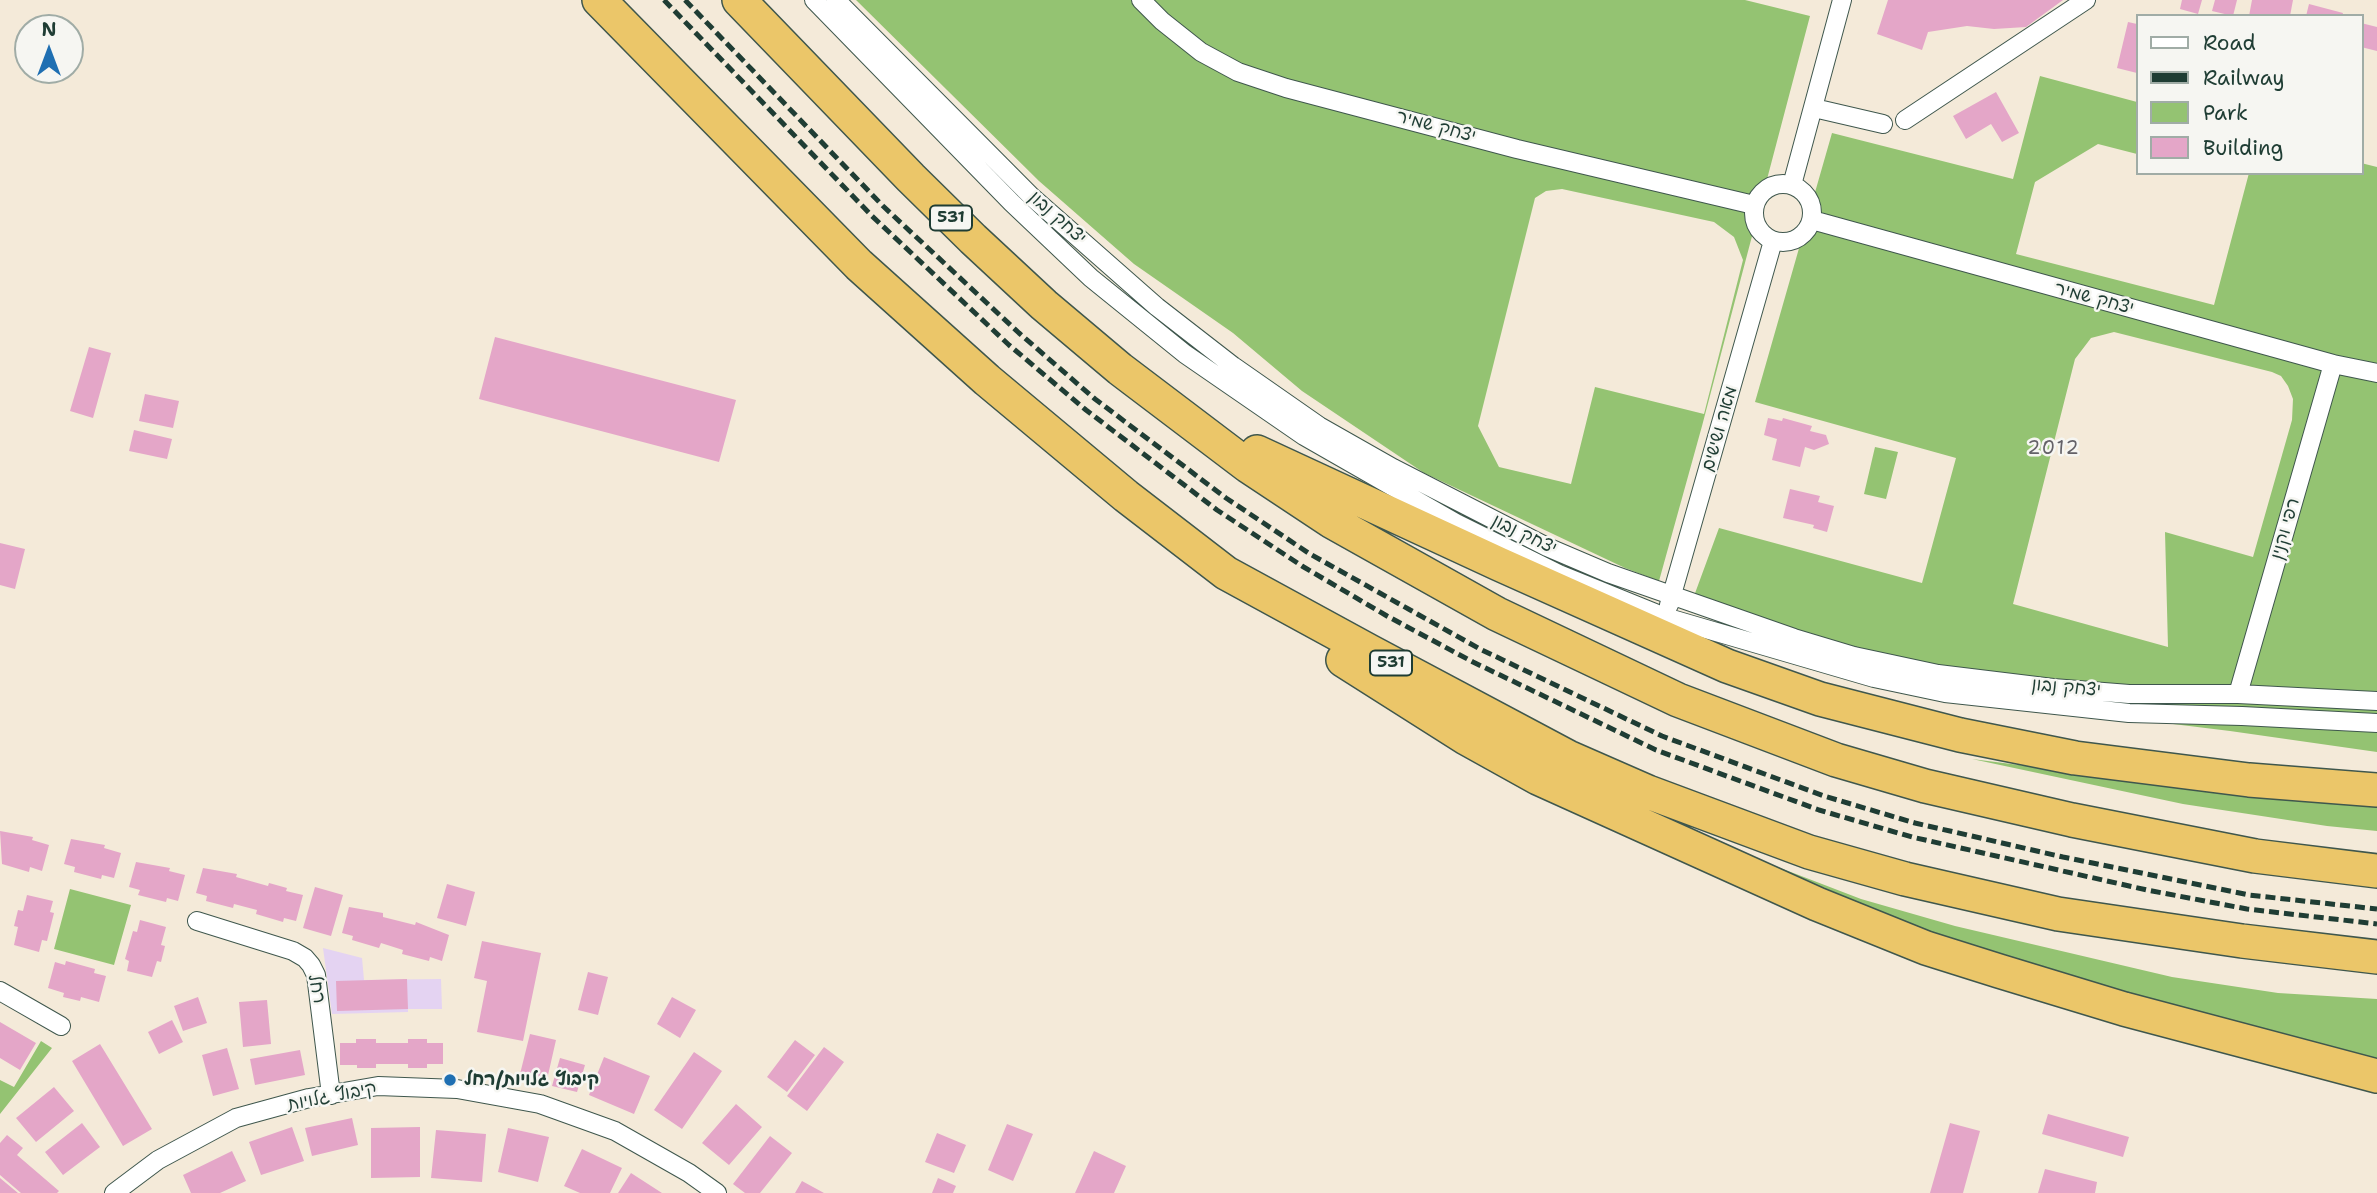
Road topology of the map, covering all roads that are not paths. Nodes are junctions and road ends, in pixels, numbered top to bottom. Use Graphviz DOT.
graph roads {
  1 [pos="599,0"];
  2 [pos="739,0"];
  3 [pos="814,0"];
  4 [pos="836,0"];
  5 [pos="1141,0"];
  6 [pos="1842,0"];
  7 [pos="2086,0"];
  8 [pos="1814,108"];
  9 [pos="1905,120"];
  10 [pos="1883,124"];
  11 [pos="1792,185"];
  12 [pos="1754,205"];
  13 [pos="1812,220"];
  14 [pos="1773,241"];
  15 [pos="2333,364"];
  16 [pos="2377,373"];
  17 [pos="1181,417"];
  18 [pos="1226,573"];
  19 [pos="1673,595"];
  20 [pos="1665,617"];
  21 [pos="2238,694"];
  22 [pos="2377,701"];
  23 [pos="2377,723"];
  24 [pos="2370,789"];
  25 [pos="2377,871"];
  26 [pos="197,921"];
  27 [pos="2377,957"];
  28 [pos="0,991"];
  29 [pos="61,1026"];
  30 [pos="2377,1076"];
  31 [pos="331,1095"];
  32 [pos="114,1193"];
  33 [pos="716,1193"];
  1 -- 18 [label="highway, 531"];
  2 -- 17 [label="highway, 531"];
  3 -- 20 [label="street, יצחק נבון"];
  4 -- 19 [label="street, יצחק נבון"];
  5 -- 12 [label="street, יצחק שמיר"];
  6 -- 8 [label="street"];
  7 -- 9 [label="street"];
  8 -- 10 [label="street"];
  8 -- 11 [label="street"];
  11 -- 12 [label="street"];
  11 -- 13 [label="street"];
  12 -- 14 [label="street"];
  13 -- 14 [label="street"];
  13 -- 15 [label="street, יצחק שמיר"];
  14 -- 19 [label="street, מאה ושישים"];
  15 -- 16 [label="street, יצחק שמיר"];
  15 -- 21 [label="street, רפי וקנין"];
  17 -- 24 [label="highway"];
  17 -- 25 [label="highway, 531"];
  18 -- 27 [label="highway, 531"];
  18 -- 30 [label="highway"];
  19 -- 20 [label="street, מאה ושישים"];
  19 -- 21 [label="street, יצחק נבון"];
  20 -- 23 [label="street, יצחק נבון"];
  21 -- 22 [label="street, יצחק נבון"];
  26 -- 31 [label="street, רחל"];
  28 -- 29 [label="street"];
  31 -- 32 [label="street, קיבוץ גלויות"];
  31 -- 33 [label="street, קיבוץ גלויות"];
}
